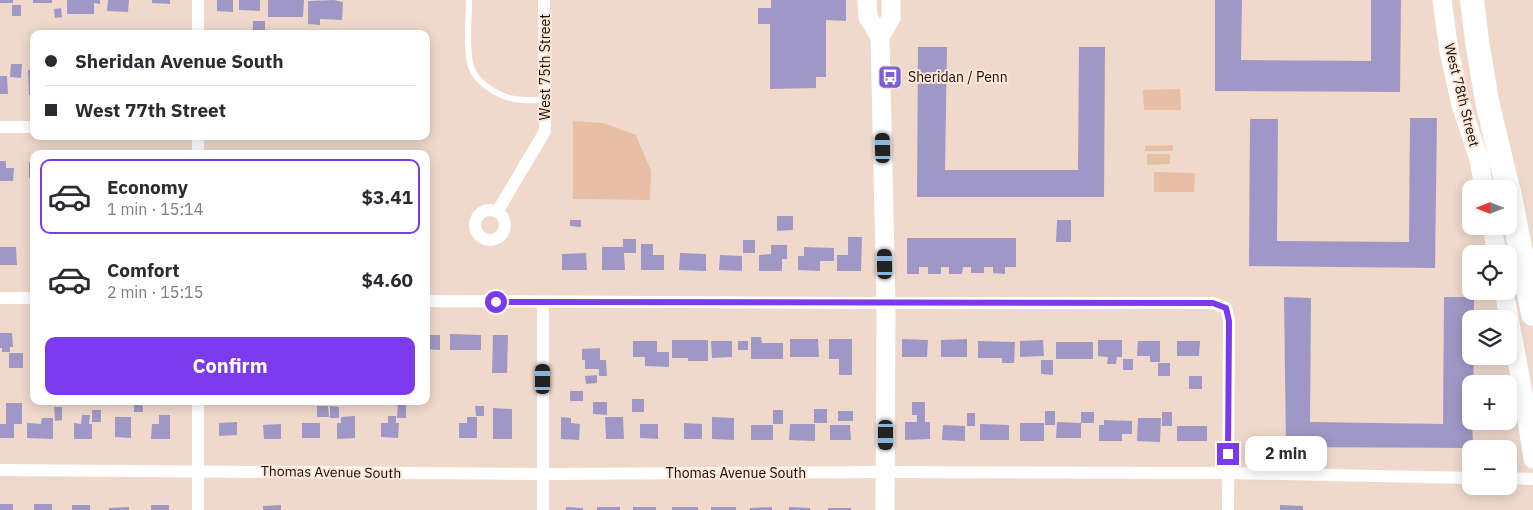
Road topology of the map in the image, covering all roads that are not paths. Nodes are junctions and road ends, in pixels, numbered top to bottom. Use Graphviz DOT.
graph roads {
  1 [pos="198,0"];
  2 [pos="469,0"];
  3 [pos="544,0"];
  4 [pos="867,0"];
  5 [pos="891,0"];
  6 [pos="1442,0"];
  7 [pos="1472,0"];
  8 [pos="198,30"];
  9 [pos="880,37"];
  10 [pos="545,100"];
  11 [pos="0,127"];
  12 [pos="30,127"];
  13 [pos="1482,180"];
  14 [pos="1507,180"];
  15 [pos="498,212"];
  16 [pos="1518,235"];
  17 [pos="0,298"];
  18 [pos="30,298"];
  19 [pos="1506,300"];
  20 [pos="430,301"];
  21 [pos="543,302"];
  22 [pos="886,303"];
  23 [pos="1533,314"];
  24 [pos="198,405"];
  25 [pos="1533,459"];
  26 [pos="0,470"];
  27 [pos="198,471"];
  28 [pos="885,472"];
  29 [pos="1228,473"];
  30 [pos="543,474"];
  31 [pos="1462,478"];
  32 [pos="1517,478"];
  33 [pos="1533,479"];
  34 [pos="198,510"];
  35 [pos="543,510"];
  36 [pos="885,510"];
  37 [pos="1228,510"];
  1 -- 8 [label="street"];
  2 -- 10 [label="lane"];
  3 -- 10 [label="street, West 75th Street"];
  4 -- 9 [label="street"];
  5 -- 9 [label="street"];
  6 -- 13 [label="street, West 78th Street"];
  7 -- 14 [label="highway"];
  9 -- 22 [label="street"];
  10 -- 15 [label="street, West 75th Street"];
  11 -- 12 [label="street"];
  16 -- 23 [label="highway"];
  17 -- 18 [label="street"];
  19 -- 25 [label="street"];
  20 -- 21 [label="street"];
  21 -- 22 [label="street"];
  21 -- 30 [label="street"];
  22 -- 28 [label="street"];
  22 -- 29 [label="street"];
  24 -- 27 [label="street"];
  26 -- 27 [label="street, Thomas Avenue South"];
  27 -- 30 [label="street, Thomas Avenue South"];
  27 -- 34 [label="street"];
  28 -- 29 [label="street, Thomas Avenue South"];
  28 -- 30 [label="street, Thomas Avenue South"];
  28 -- 36 [label="street"];
  29 -- 31 [label="street, Thomas Avenue South"];
  29 -- 37 [label="street"];
  30 -- 35 [label="street"];
  32 -- 33 [label="street"];
}
